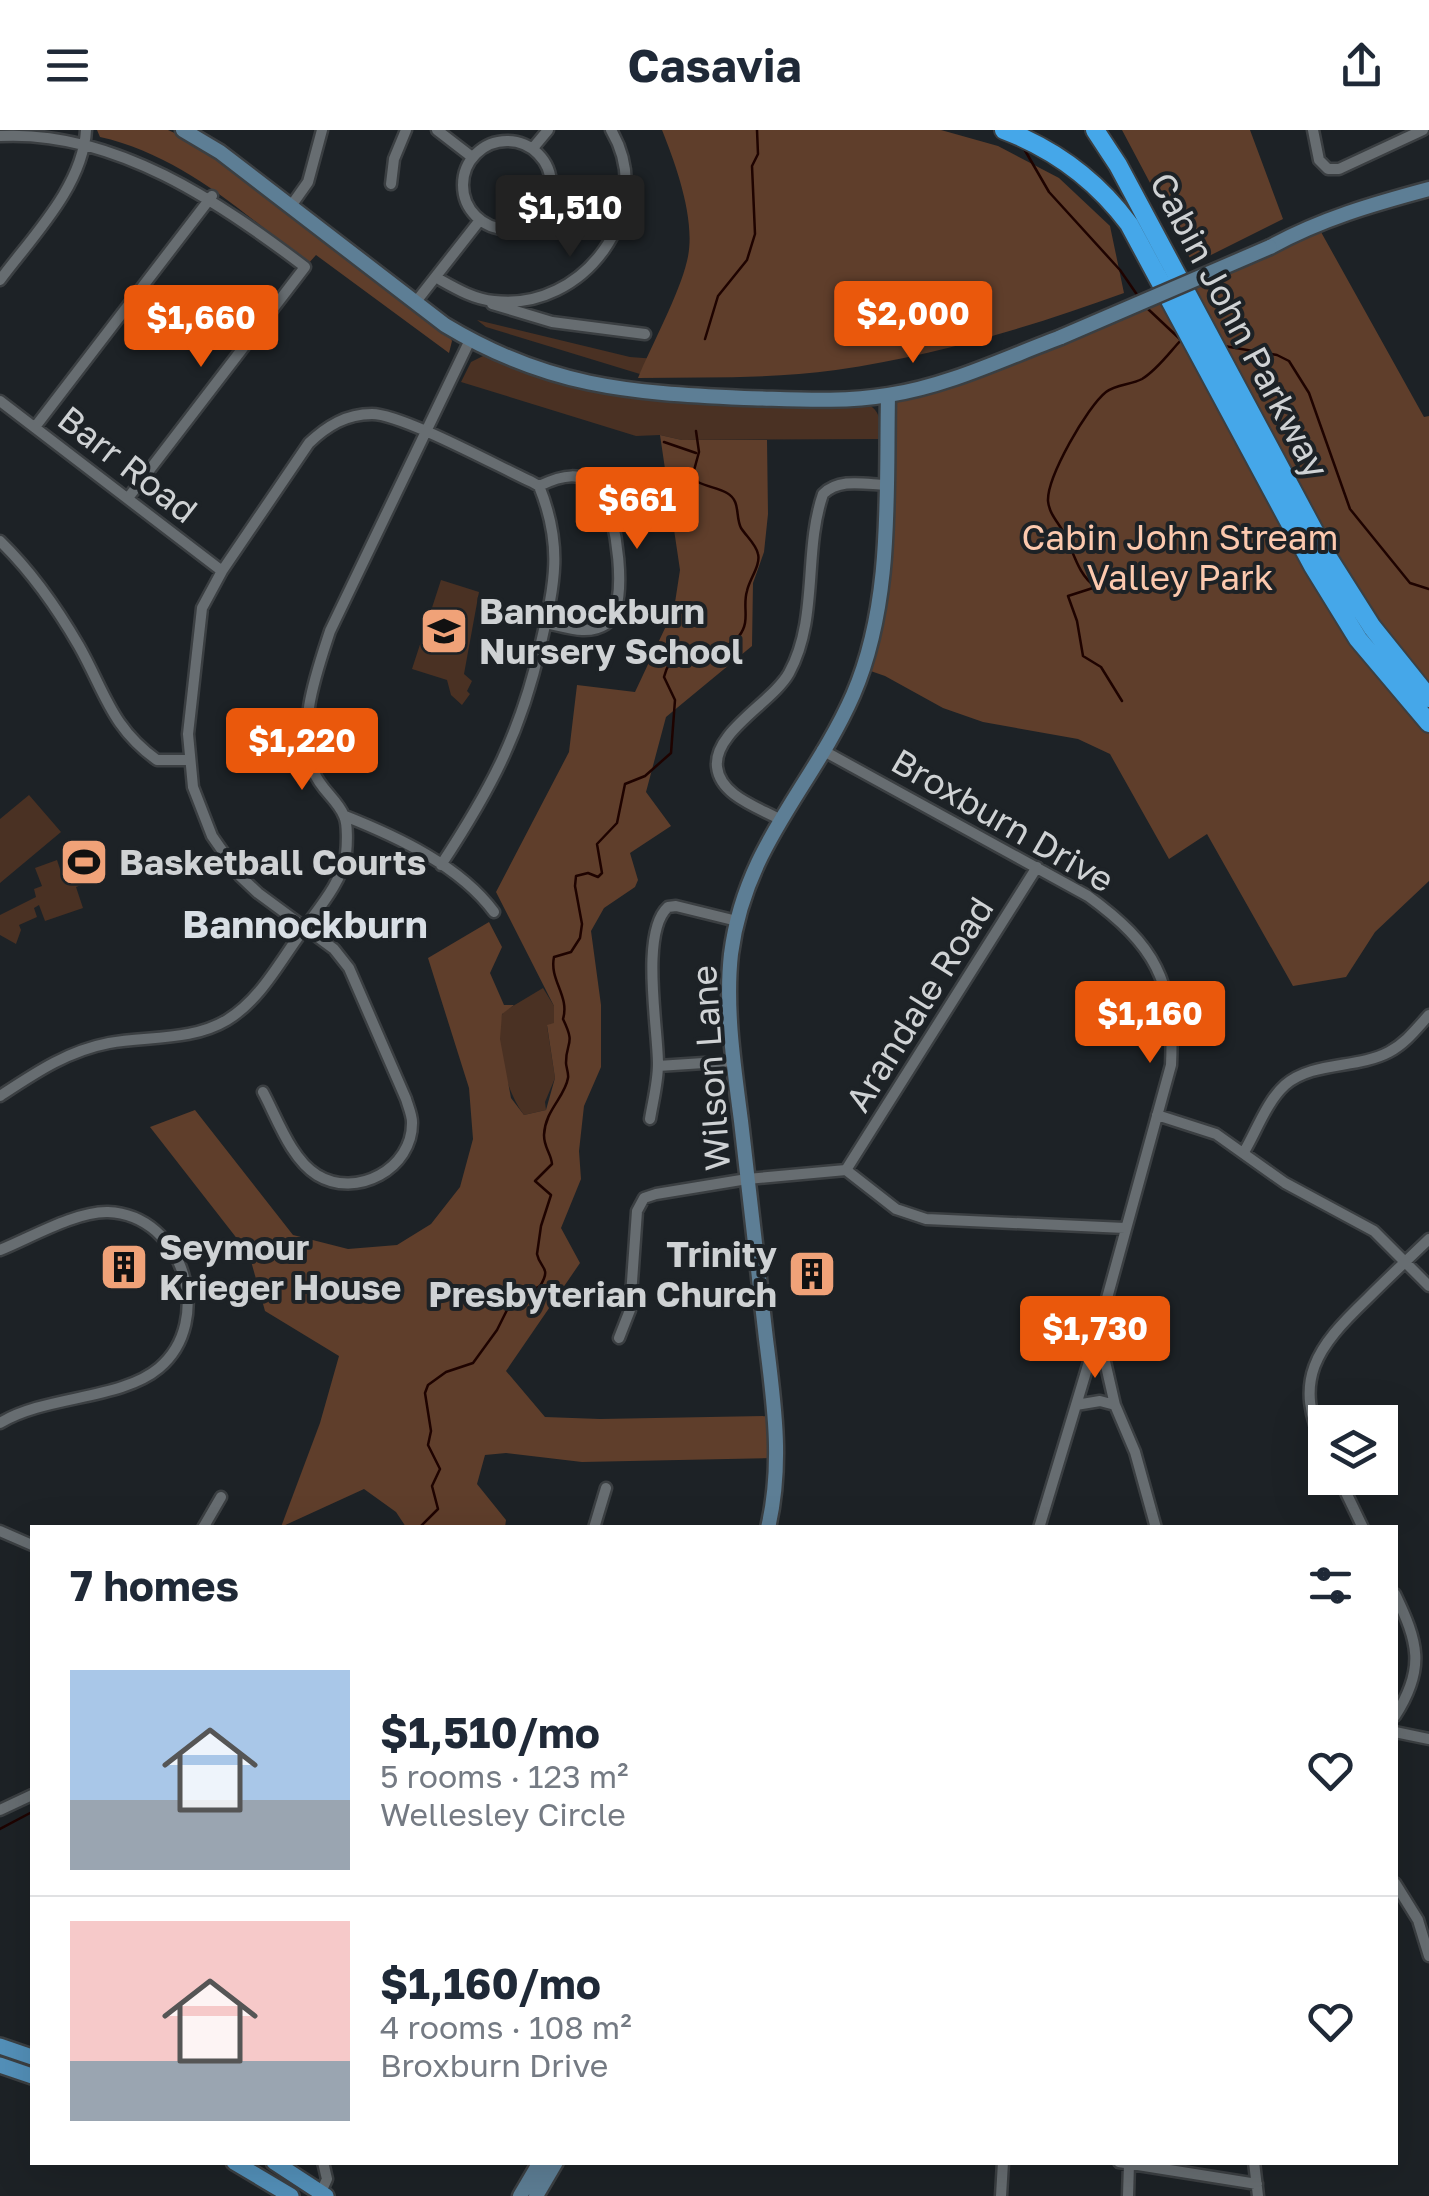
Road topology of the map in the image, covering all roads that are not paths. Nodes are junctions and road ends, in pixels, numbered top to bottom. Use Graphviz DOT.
graph roads {
  1 [pos="185,130"];
  2 [pos="322,130"];
  3 [pos="406,130"];
  4 [pos="437,130"];
  5 [pos="548,130"];
  6 [pos="611,130"];
  7 [pos="1004,130"];
  8 [pos="1095,130"];
  9 [pos="1313,130"];
  10 [pos="1423,130"];
  11 [pos="86,134"];
  12 [pos="0,136"];
  13 [pos="533,148"];
  14 [pos="472,157"];
  15 [pos="392,184"];
  16 [pos="1429,189"];
  17 [pos="212,196"];
  18 [pos="291,206"];
  19 [pos="480,220"];
  20 [pos="1161,263"];
  21 [pos="437,278"];
  22 [pos="0,280"];
  23 [pos="464,293"];
  24 [pos="415,304"];
  25 [pos="645,334"];
  26 [pos="470,340"];
  27 [pos="888,396"];
  28 [pos="0,400"];
  29 [pos="35,428"];
  30 [pos="424,432"];
  31 [pos="886,485"];
  32 [pos="539,486"];
  33 [pos="128,498"];
  34 [pos="0,542"];
  35 [pos="222,572"];
  36 [pos="546,623"];
  37 [pos="1429,698"];
  38 [pos="1429,723"];
  39 [pos="822,750"];
  40 [pos="189,760"];
  41 [pos="345,816"];
  42 [pos="779,819"];
  43 [pos="441,865"];
  44 [pos="1038,867"];
  45 [pos="494,912"];
  46 [pos="738,921"];
  47 [pos="305,927"];
  48 [pos="1429,1014"];
  49 [pos="734,1061"];
  50 [pos="658,1066"];
  51 [pos="263,1092"];
  52 [pos="0,1096"];
  53 [pos="1157,1115"];
  54 [pos="650,1120"];
  55 [pos="1244,1152"];
  56 [pos="846,1170"];
  57 [pos="747,1179"];
  58 [pos="1126,1228"];
  59 [pos="1429,1239"];
  60 [pos="0,1250"];
  61 [pos="1406,1262"];
  62 [pos="1429,1286"];
  63 [pos="1098,1331"];
  64 [pos="620,1338"];
  65 [pos="1115,1404"];
  66 [pos="1076,1405"];
  67 [pos="1311,1405"];
  68 [pos="0,1423"];
  69 [pos="606,1488"];
  70 [pos="1346,1495"];
  71 [pos="221,1497"];
  72 [pos="205,1525"];
  73 [pos="595,1525"];
  74 [pos="769,1525"];
  75 [pos="1040,1525"];
  76 [pos="1155,1525"];
  77 [pos="1362,1525"];
  78 [pos="0,1530"];
  79 [pos="30,1543"];
  80 [pos="1398,1600"];
  81 [pos="1398,1709"];
  82 [pos="1398,1733"];
  83 [pos="1429,1739"];
  84 [pos="30,1797"];
  85 [pos="0,1810"];
  86 [pos="1398,1889"];
  87 [pos="1429,1956"];
  88 [pos="0,2046"];
  89 [pos="30,2056"];
  90 [pos="0,2065"];
  91 [pos="30,2075"];
  92 [pos="239,2165"];
  93 [pos="279,2165"];
  94 [pos="324,2165"];
  95 [pos="538,2165"];
  96 [pos="554,2165"];
  97 [pos="1002,2165"];
  98 [pos="1124,2165"];
  99 [pos="1134,2165"];
  100 [pos="1254,2165"];
  101 [pos="1258,2190"];
  102 [pos="324,2194"];
  103 [pos="291,2196"];
  104 [pos="520,2196"];
  105 [pos="536,2196"];
  106 [pos="1000,2196"];
  107 [pos="1128,2196"];
  1 -- 18 [label="main road"];
  2 -- 18 [label="street"];
  3 -- 15 [label="street"];
  4 -- 14 [label="street"];
  5 -- 13 [label="street"];
  6 -- 23 [label="street"];
  7 -- 20 [label="highway, Cabin John Parkway"];
  8 -- 20 [label="highway, Cabin John Parkway"];
  9 -- 10 [label="street"];
  11 -- 12 [label="street"];
  11 -- 17 [label="street"];
  11 -- 22 [label="street"];
  13 -- 14 [label="street"];
  13 -- 19 [label="street"];
  14 -- 19 [label="street"];
  16 -- 27 [label="main road, bridge"];
  17 -- 29 [label="street"];
  17 -- 33 [label="street"];
  18 -- 24 [label="main road"];
  19 -- 21 [label="street"];
  20 -- 37 [label="highway, Cabin John Parkway"];
  20 -- 38 [label="highway, Cabin John Parkway"];
  21 -- 23 [label="street"];
  21 -- 24 [label="street"];
  23 -- 25 [label="street"];
  24 -- 26 [label="main road"];
  26 -- 27 [label="main road"];
  26 -- 30 [label="street"];
  27 -- 31 [label="main road, Wilson Lane"];
  28 -- 29 [label="street, Barr Road"];
  29 -- 33 [label="street, Barr Road"];
  30 -- 32 [label="street"];
  30 -- 35 [label="street"];
  30 -- 41 [label="street"];
  31 -- 39 [label="main road, Wilson Lane"];
  31 -- 42 [label="street"];
  32 -- 36 [label="street"];
  32 -- 36 [label="street"];
  33 -- 35 [label="street, Barr Road"];
  34 -- 40 [label="street"];
  35 -- 40 [label="street"];
  36 -- 43 [label="street"];
  39 -- 42 [label="main road, Wilson Lane"];
  39 -- 44 [label="street, Broxburn Drive"];
  40 -- 47 [label="street"];
  41 -- 43 [label="street"];
  41 -- 47 [label="street"];
  42 -- 46 [label="main road, Wilson Lane"];
  43 -- 45 [label="street"];
  44 -- 53 [label="street, Broxburn Drive"];
  44 -- 56 [label="street, Arandale Road"];
  46 -- 49 [label="main road, Wilson Lane"];
  46 -- 50 [label="street"];
  47 -- 51 [label="street"];
  47 -- 52 [label="street"];
  48 -- 55 [label="street"];
  49 -- 50 [label="street"];
  49 -- 57 [label="main road, Wilson Lane"];
  50 -- 54 [label="street"];
  53 -- 55 [label="street"];
  53 -- 58 [label="street, Broxburn Drive"];
  55 -- 61 [label="street"];
  56 -- 57 [label="street"];
  56 -- 58 [label="street"];
  57 -- 64 [label="street"];
  57 -- 74 [label="main road, Wilson Lane"];
  58 -- 63 [label="street, Broxburn Drive"];
  59 -- 61 [label="street"];
  60 -- 68 [label="street"];
  61 -- 62 [label="street"];
  61 -- 67 [label="street"];
  63 -- 65 [label="street, Broxburn Drive"];
  63 -- 66 [label="street"];
  65 -- 66 [label="street"];
  65 -- 76 [label="street, Broxburn Drive"];
  66 -- 75 [label="street"];
  69 -- 73 [label="street"];
  70 -- 77 [label="street"];
  71 -- 72 [label="street"];
  78 -- 79 [label="street"];
  80 -- 81 [label="street"];
  82 -- 83 [label="street"];
  84 -- 85 [label="street"];
  86 -- 87 [label="street"];
  88 -- 89 [label="main road"];
  90 -- 91 [label="main road"];
  92 -- 103 [label="main road"];
  93 -- 102 [label="main road"];
  94 -- 102 [label="street"];
  95 -- 104 [label="main road"];
  96 -- 105 [label="main road"];
  97 -- 106 [label="street"];
  98 -- 107 [label="street"];
  99 -- 101 [label="street"];
  100 -- 101 [label="street"];
}
